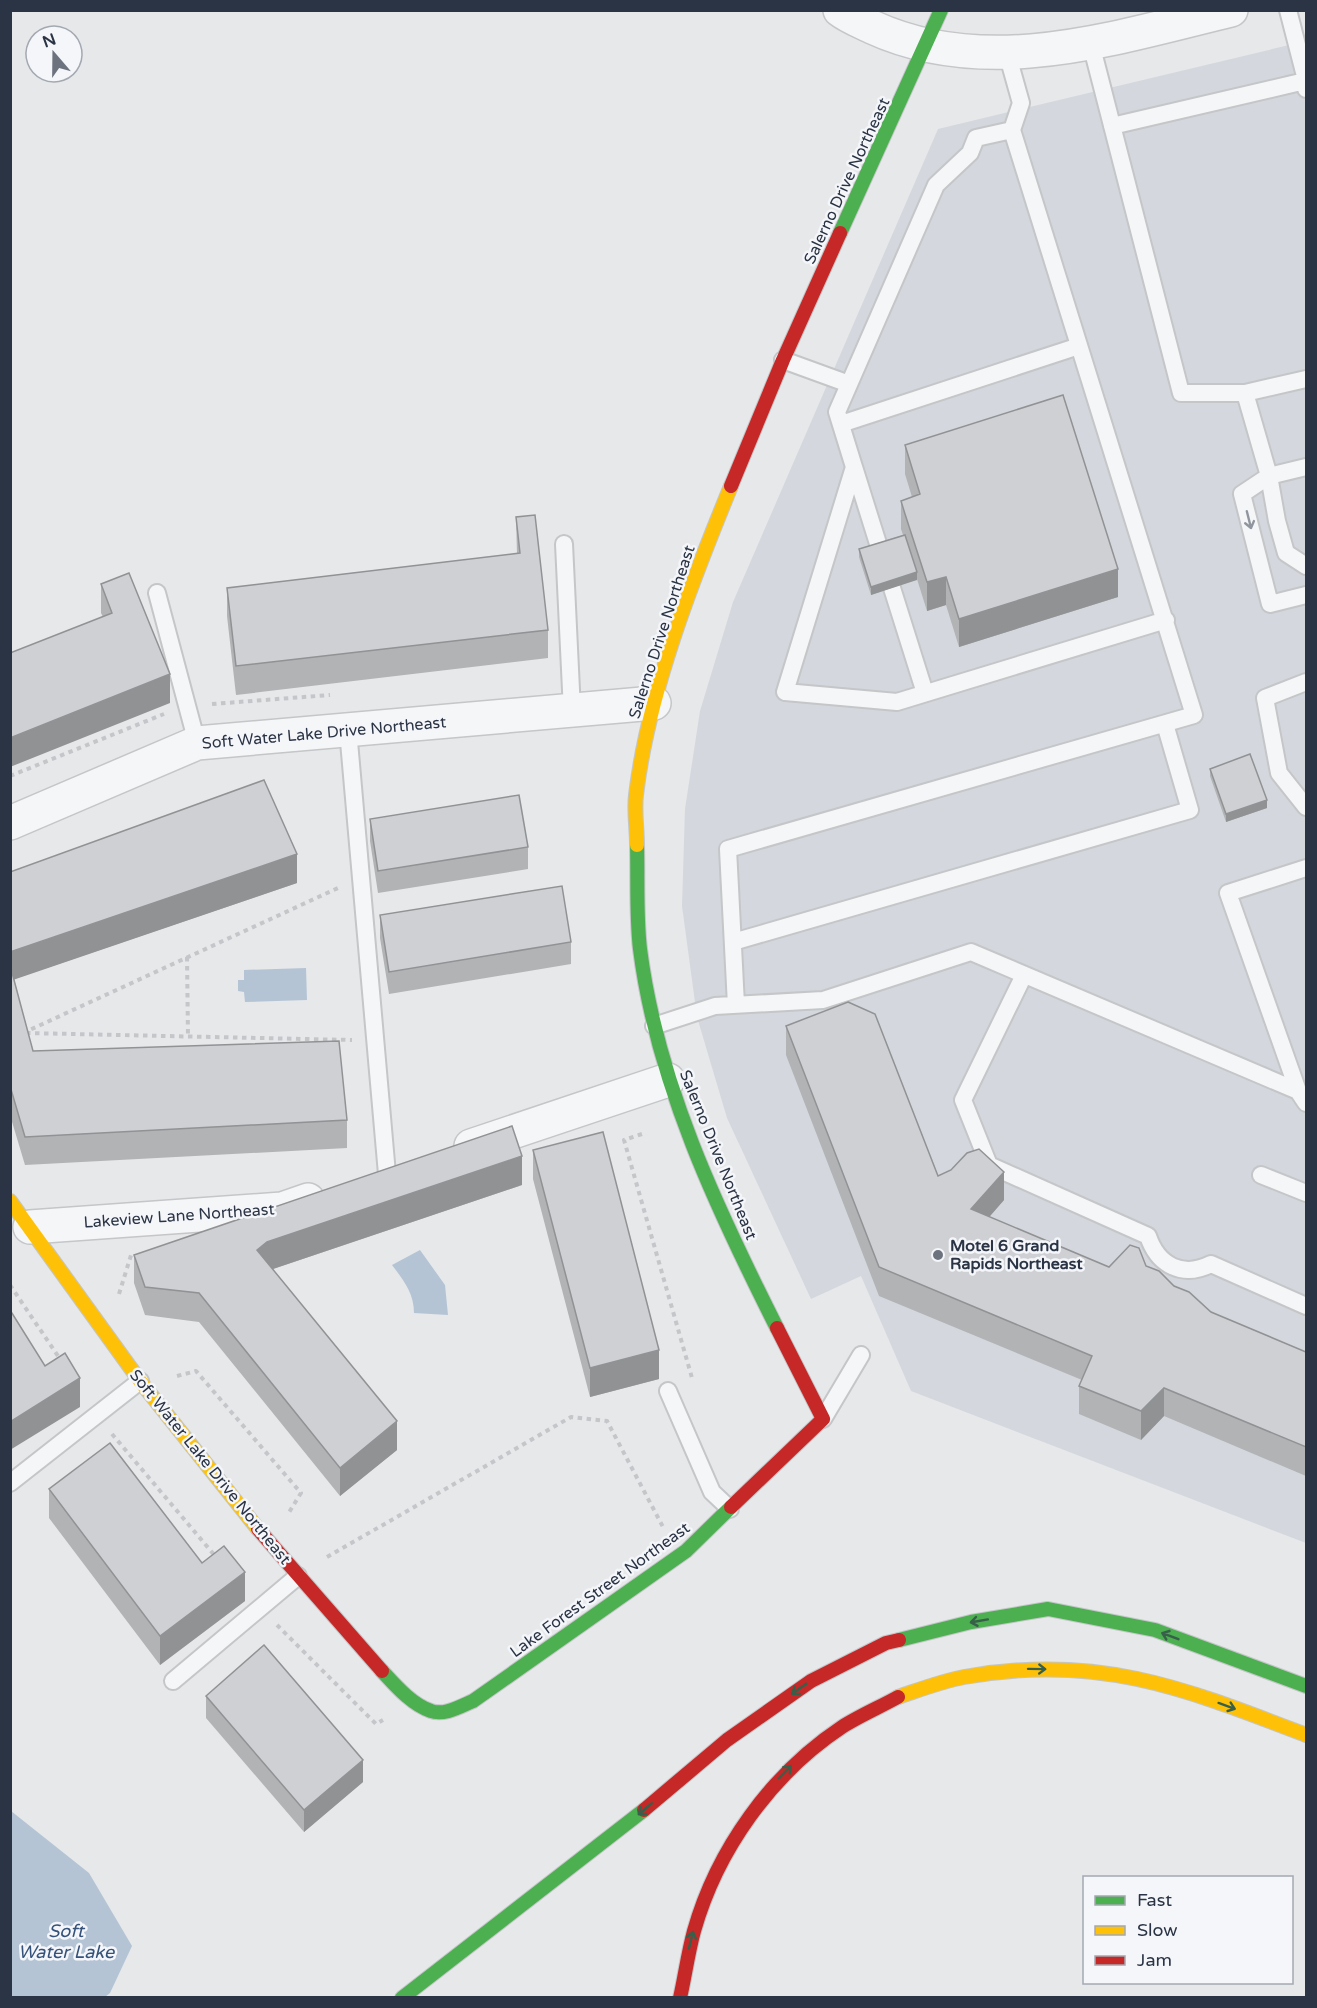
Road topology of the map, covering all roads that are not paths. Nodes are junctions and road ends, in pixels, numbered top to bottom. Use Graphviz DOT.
graph roads {
  1 [pos="840,10"];
  2 [pos="941,10"];
  3 [pos="1231,10"];
  4 [pos="1288,10"];
  5 [pos="1091,44"];
  6 [pos="926,46"];
  7 [pos="1006,53"];
  8 [pos="1306,83"];
  9 [pos="1112,126"];
  10 [pos="1011,130"];
  11 [pos="1079,346"];
  12 [pos="783,360"];
  13 [pos="1306,379"];
  14 [pos="849,384"];
  15 [pos="1245,393"];
  16 [pos="841,424"];
  17 [pos="854,467"];
  18 [pos="1306,467"];
  19 [pos="1269,476"];
  20 [pos="564,544"];
  21 [pos="880,550"];
  22 [pos="1306,566"];
  23 [pos="892,588"];
  24 [pos="157,593"];
  25 [pos="1306,595"];
  26 [pos="1166,620"];
  27 [pos="1306,682"];
  28 [pos="925,693"];
  29 [pos="654,703"];
  30 [pos="572,711"];
  31 [pos="1165,724"];
  32 [pos="348,730"];
  33 [pos="197,743"];
  34 [pos="1306,807"];
  35 [pos="10,823"];
  36 [pos="1306,868"];
  37 [pos="733,942"];
  38 [pos="1024,975"];
  39 [pos="736,1005"];
  40 [pos="654,1026"];
  41 [pos="668,1080"];
  42 [pos="1303,1097"];
  43 [pos="387,1174"];
  44 [pos="1261,1175"];
  45 [pos="1306,1193"];
  46 [pos="20,1214"];
  47 [pos="1306,1306"];
  48 [pos="861,1355"];
  49 [pos="140,1381"];
  50 [pos="668,1391"];
  51 [pos="823,1419"];
  52 [pos="10,1483"];
  53 [pos="730,1509"];
  54 [pos="298,1576"];
  55 [pos="1225,1657"];
  56 [pos="1306,1677"];
  57 [pos="173,1681"];
  58 [pos="1306,1686"];
  59 [pos="432,1712"];
  60 [pos="1306,1735"];
  61 [pos="402,1998"];
  62 [pos="680,1998"];
  1 -- 6 [label="street"];
  2 -- 6 [label="main road, Salerno Drive Northeast"];
  3 -- 5 [label="street"];
  4 -- 8 [label="lane"];
  5 -- 7 [label="street"];
  5 -- 9 [label="lane"];
  6 -- 7 [label="street"];
  6 -- 12 [label="main road, Salerno Drive Northeast"];
  7 -- 10 [label="lane"];
  8 -- 9 [label="lane"];
  9 -- 15 [label="lane"];
  10 -- 11 [label="lane"];
  10 -- 14 [label="lane"];
  11 -- 16 [label="lane"];
  11 -- 26 [label="lane"];
  12 -- 14 [label="lane"];
  12 -- 29 [label="main road, Salerno Drive Northeast"];
  13 -- 15 [label="lane"];
  14 -- 16 [label="lane"];
  15 -- 19 [label="lane"];
  16 -- 17 [label="lane"];
  17 -- 21 [label="lane"];
  17 -- 28 [label="lane"];
  18 -- 19 [label="lane"];
  19 -- 22 [label="lane"];
  19 -- 25 [label="lane, one-way"];
  20 -- 30 [label="lane"];
  23 -- 28 [label="lane"];
  24 -- 33 [label="lane"];
  26 -- 28 [label="lane"];
  26 -- 31 [label="lane"];
  27 -- 34 [label="lane"];
  29 -- 30 [label="street, Soft Water Lake Drive Northeast"];
  29 -- 40 [label="main road, Salerno Drive Northeast"];
  30 -- 32 [label="street, Soft Water Lake Drive Northeast"];
  31 -- 37 [label="lane"];
  31 -- 37 [label="lane"];
  32 -- 33 [label="street, Soft Water Lake Drive Northeast"];
  32 -- 43 [label="lane"];
  33 -- 35 [label="street, Soft Water Lake Drive Northeast"];
  36 -- 42 [label="lane"];
  37 -- 39 [label="lane"];
  38 -- 39 [label="lane"];
  38 -- 42 [label="lane"];
  38 -- 47 [label="lane"];
  39 -- 40 [label="lane"];
  40 -- 41 [label="main road, Salerno Drive Northeast"];
  41 -- 43 [label="street, Lakeview Lane Northeast"];
  41 -- 51 [label="main road, Salerno Drive Northeast"];
  43 -- 46 [label="street, Lakeview Lane Northeast"];
  44 -- 45 [label="lane"];
  46 -- 49 [label="main road, Soft Water Lake Drive Northeast"];
  48 -- 51 [label="lane"];
  49 -- 52 [label="lane"];
  49 -- 54 [label="main road, Soft Water Lake Drive Northeast"];
  50 -- 53 [label="lane"];
  51 -- 53 [label="main road, Lake Forest Street Northeast"];
  53 -- 59 [label="main road, Lake Forest Street Northeast"];
  54 -- 57 [label="lane"];
  54 -- 59 [label="main road, Soft Water Lake Drive Northeast"];
  55 -- 56 [label="main road"];
  55 -- 58 [label="main road"];
  55 -- 61 [label="main road, one-way"];
  62 -- 60 [label="main road, one-way"];
}
